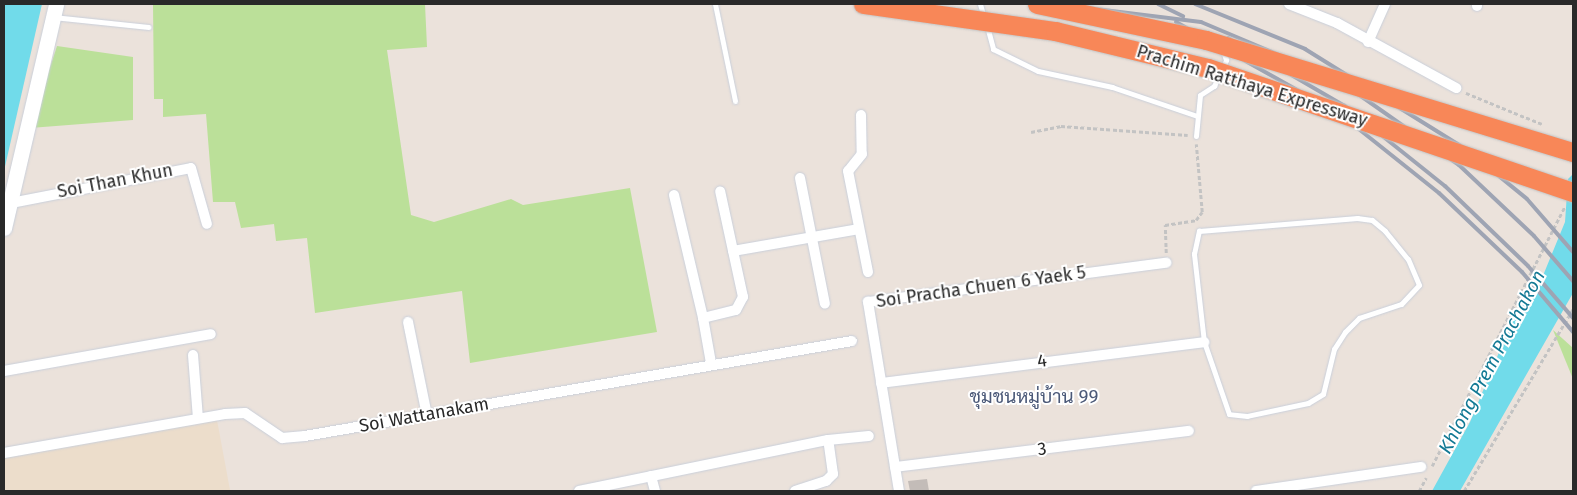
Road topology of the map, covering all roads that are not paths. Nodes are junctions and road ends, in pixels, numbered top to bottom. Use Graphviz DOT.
graph roads {
  1 [pos="715,4"];
  2 [pos="863,4"];
  3 [pos="980,4"];
  4 [pos="1037,4"];
  5 [pos="1073,4"];
  6 [pos="1289,4"];
  7 [pos="1385,4"];
  8 [pos="54,11"];
  9 [pos="1116,12"];
  10 [pos="1124,14"];
  11 [pos="148,28"];
  12 [pos="1368,42"];
  13 [pos="1456,88"];
  14 [pos="735,102"];
  15 [pos="861,115"];
  16 [pos="1197,116"];
  17 [pos="1196,136"];
  18 [pos="1573,152"];
  19 [pos="800,178"];
  20 [pos="720,191"];
  21 [pos="674,194"];
  22 [pos="1571,195"];
  23 [pos="11,203"];
  24 [pos="207,224"];
  25 [pos="4,228"];
  26 [pos="859,229"];
  27 [pos="812,237"];
  28 [pos="733,251"];
  29 [pos="1166,263"];
  30 [pos="868,272"];
  31 [pos="825,304"];
  32 [pos="703,318"];
  33 [pos="408,322"];
  34 [pos="211,334"];
  35 [pos="852,341"];
  36 [pos="1204,342"];
  37 [pos="193,355"];
  38 [pos="711,363"];
  39 [pos="4,371"];
  40 [pos="881,383"];
  41 [pos="427,415"];
  42 [pos="198,418"];
  43 [pos="1189,431"];
  44 [pos="868,436"];
  45 [pos="828,440"];
  46 [pos="4,453"];
  47 [pos="895,467"];
  48 [pos="1421,467"];
  49 [pos="651,476"];
  50 [pos="579,491"];
  51 [pos="655,491"];
  52 [pos="795,491"];
  53 [pos="900,491"];
  54 [pos="1256,491"];
  1 -- 14 [label="lane"];
  2 -- 22 [label="highway, Prachim Ratthaya Expressway, bridge"];
  3 -- 16 [label="lane"];
  4 -- 18 [label="highway, Prachim Ratthaya Expressway, bridge"];
  5 -- 9 [label="lane"];
  6 -- 12 [label="street"];
  7 -- 12 [label="street"];
  8 -- 11 [label="lane"];
  8 -- 23 [label="street"];
  10 -- 16 [label="lane"];
  12 -- 13 [label="street"];
  15 -- 26 [label="street"];
  16 -- 17 [label="lane"];
  19 -- 27 [label="street"];
  20 -- 28 [label="street"];
  21 -- 32 [label="street"];
  23 -- 24 [label="street, Soi Than Khun"];
  23 -- 25 [label="street"];
  26 -- 27 [label="street"];
  26 -- 30 [label="street"];
  27 -- 28 [label="street"];
  27 -- 31 [label="street"];
  28 -- 32 [label="street"];
  29 -- 40 [label="street, Soi Pracha Chuen 6 Yaek 5"];
  32 -- 38 [label="street"];
  33 -- 41 [label="street"];
  34 -- 39 [label="street"];
  35 -- 38 [label="street, Soi Wattanakam"];
  36 -- 36 [label="lane"];
  36 -- 40 [label="street, 4"];
  37 -- 42 [label="street"];
  38 -- 41 [label="street, Soi Wattanakam"];
  40 -- 47 [label="street, Soi Pracha Chuen 6 Yaek 5"];
  41 -- 42 [label="street, Soi Wattanakam"];
  42 -- 46 [label="street, Soi Wattanakam"];
  43 -- 47 [label="street, 3"];
  44 -- 45 [label="street"];
  45 -- 49 [label="street"];
  45 -- 52 [label="street"];
  47 -- 53 [label="street, Soi Pracha Chuen 6 Yaek 5"];
  48 -- 54 [label="street"];
  49 -- 50 [label="street"];
  49 -- 51 [label="street"];
}
